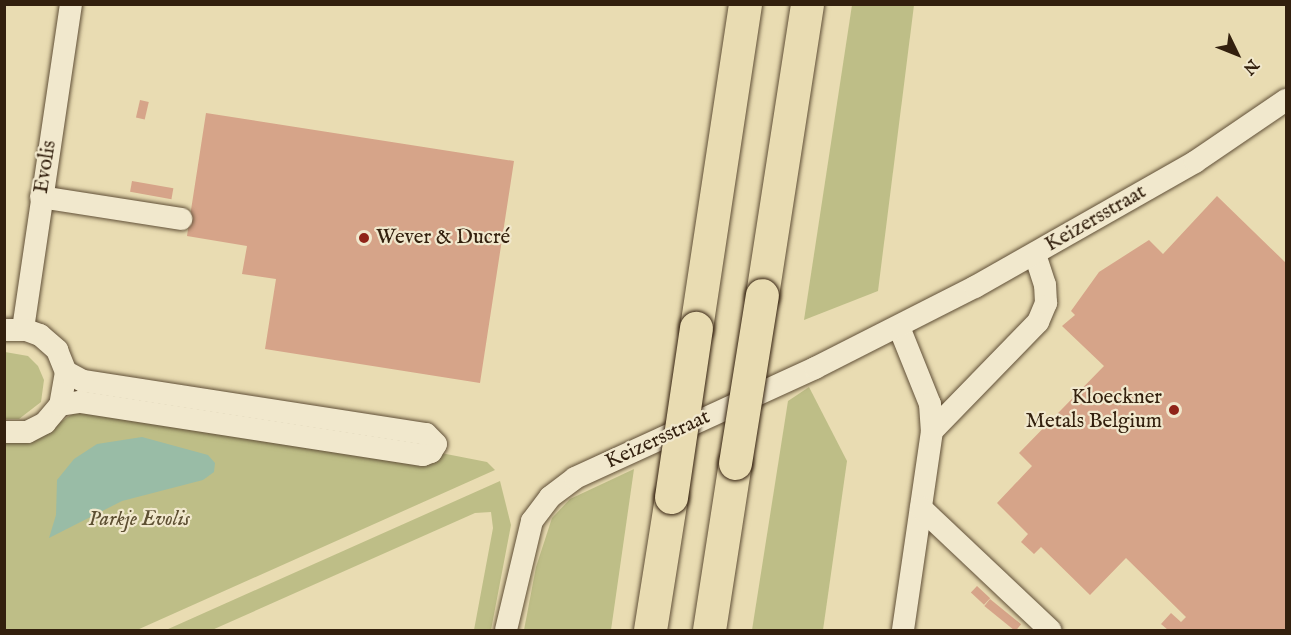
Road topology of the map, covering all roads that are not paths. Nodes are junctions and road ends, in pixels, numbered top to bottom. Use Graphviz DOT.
graph roads {
  1 [pos="71,4"];
  2 [pos="745,4"];
  3 [pos="807,4"];
  4 [pos="1287,100"];
  5 [pos="41,197"];
  6 [pos="181,219"];
  7 [pos="1035,255"];
  8 [pos="899,327"];
  9 [pos="14,330"];
  10 [pos="66,372"];
  11 [pos="60,405"];
  12 [pos="932,431"];
  13 [pos="4,432"];
  14 [pos="921,508"];
  15 [pos="506,630"];
  16 [pos="651,630"];
  17 [pos="709,630"];
  18 [pos="903,630"];
  19 [pos="1050,630"];
  1 -- 5 [label="street, Evolis"];
  2 -- 16 [label="highway, bridge"];
  3 -- 17 [label="highway, bridge"];
  4 -- 7 [label="street, Keizersstraat"];
  5 -- 6 [label="street"];
  5 -- 9 [label="street, Evolis"];
  7 -- 8 [label="street, Keizersstraat"];
  7 -- 12 [label="street"];
  8 -- 12 [label="street"];
  8 -- 15 [label="street, Keizersstraat"];
  9 -- 10 [label="street"];
  10 -- 11 [label="street"];
  10 -- 11 [label="street"];
  11 -- 13 [label="street"];
  12 -- 14 [label="street"];
  14 -- 18 [label="street"];
  14 -- 19 [label="street"];
}
